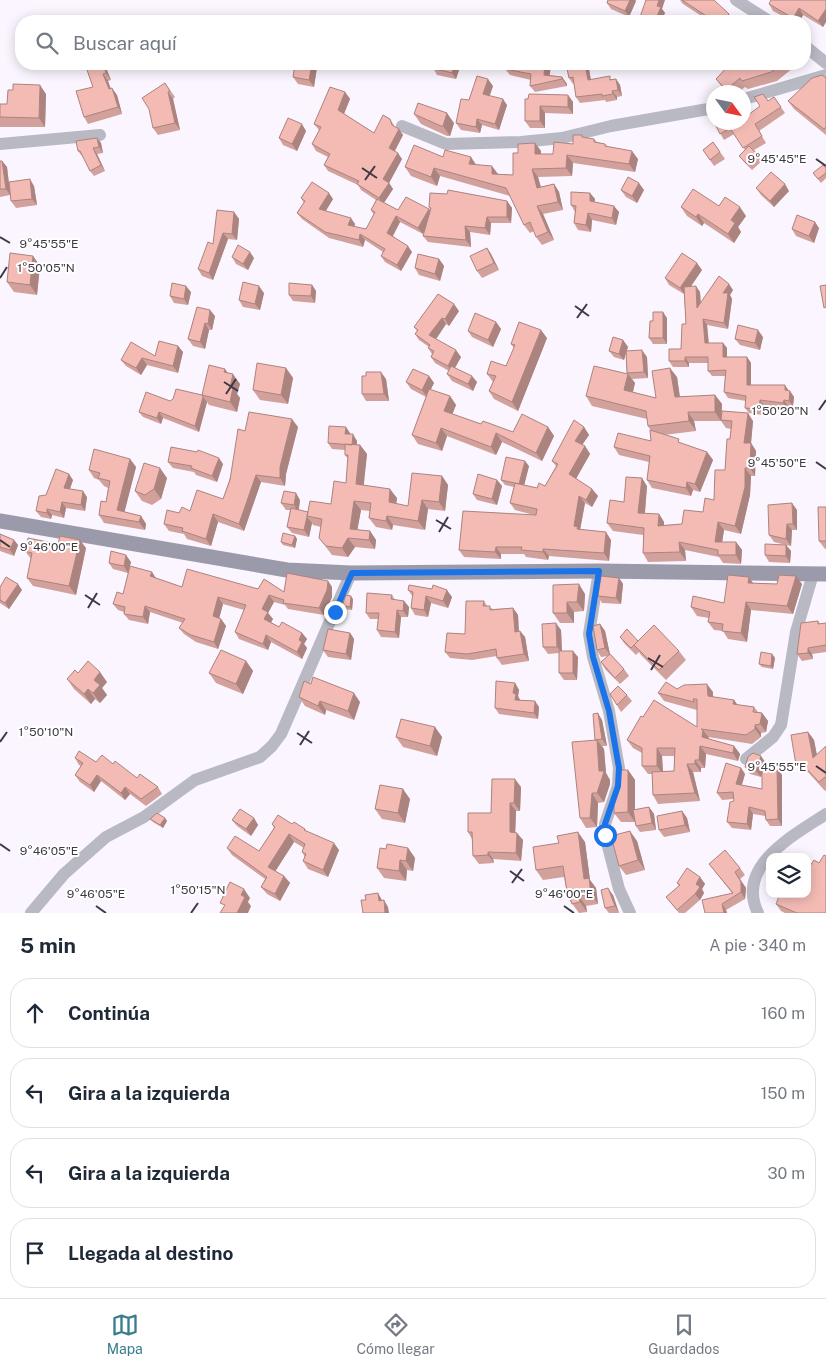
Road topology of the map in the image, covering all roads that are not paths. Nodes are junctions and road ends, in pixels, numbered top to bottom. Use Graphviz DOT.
graph roads {
  1 [pos="736,0"];
  2 [pos="760,15"];
  3 [pos="811,51"];
  4 [pos="826,63"];
  5 [pos="826,75"];
  6 [pos="751,97"];
  7 [pos="706,109"];
  8 [pos="402,126"];
  9 [pos="100,135"];
  10 [pos="0,144"];
  11 [pos="0,521"];
  12 [pos="599,571"];
  13 [pos="352,573"];
  14 [pos="819,574"];
  15 [pos="746,759"];
  16 [pos="826,814"];
  17 [pos="31,913"];
  18 [pos="630,913"];
  19 [pos="758,913"];
  1 -- 2 [label="street"];
  3 -- 4 [label="street"];
  5 -- 6 [label="street"];
  7 -- 8 [label="street"];
  9 -- 10 [label="street"];
  11 -- 13 [label="main road"];
  12 -- 13 [label="main road"];
  12 -- 14 [label="main road"];
  12 -- 18 [label="street"];
  13 -- 17 [label="street"];
  14 -- 15 [label="street"];
  16 -- 19 [label="street"];
}
